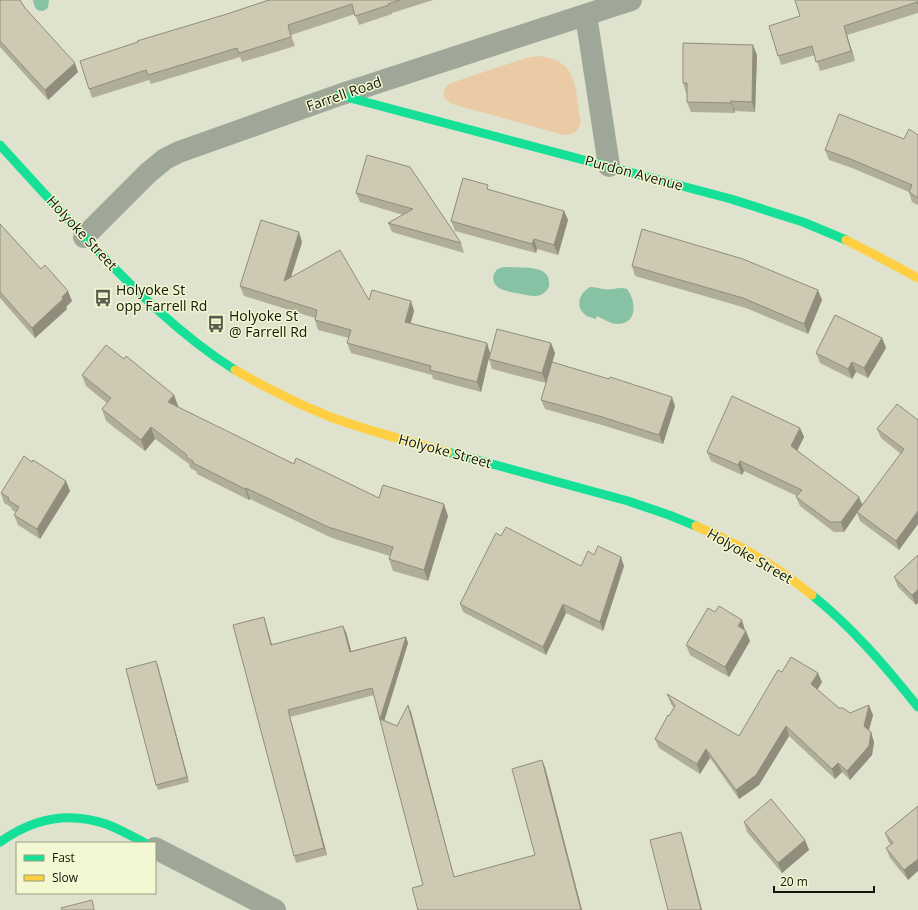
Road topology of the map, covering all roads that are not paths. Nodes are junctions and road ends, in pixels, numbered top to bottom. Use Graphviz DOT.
graph roads {
  1 [pos="631,0"];
  2 [pos="586,14"];
  3 [pos="340,95"];
  4 [pos="0,145"];
  5 [pos="609,166"];
  6 [pos="84,237"];
  7 [pos="918,278"];
  8 [pos="918,707"];
  9 [pos="0,842"];
  10 [pos="143,842"];
  11 [pos="156,849"];
  12 [pos="275,910"];
  1 -- 2 [label="street, Farrell Road"];
  2 -- 3 [label="street, Farrell Road"];
  2 -- 5 [label="street"];
  3 -- 5 [label="main road, Purdon Avenue"];
  3 -- 6 [label="street, Farrell Road"];
  4 -- 6 [label="main road, Holyoke Street"];
  5 -- 7 [label="main road, Purdon Avenue"];
  6 -- 8 [label="main road, Holyoke Street"];
  9 -- 10 [label="main road"];
  11 -- 12 [label="street"];
}
